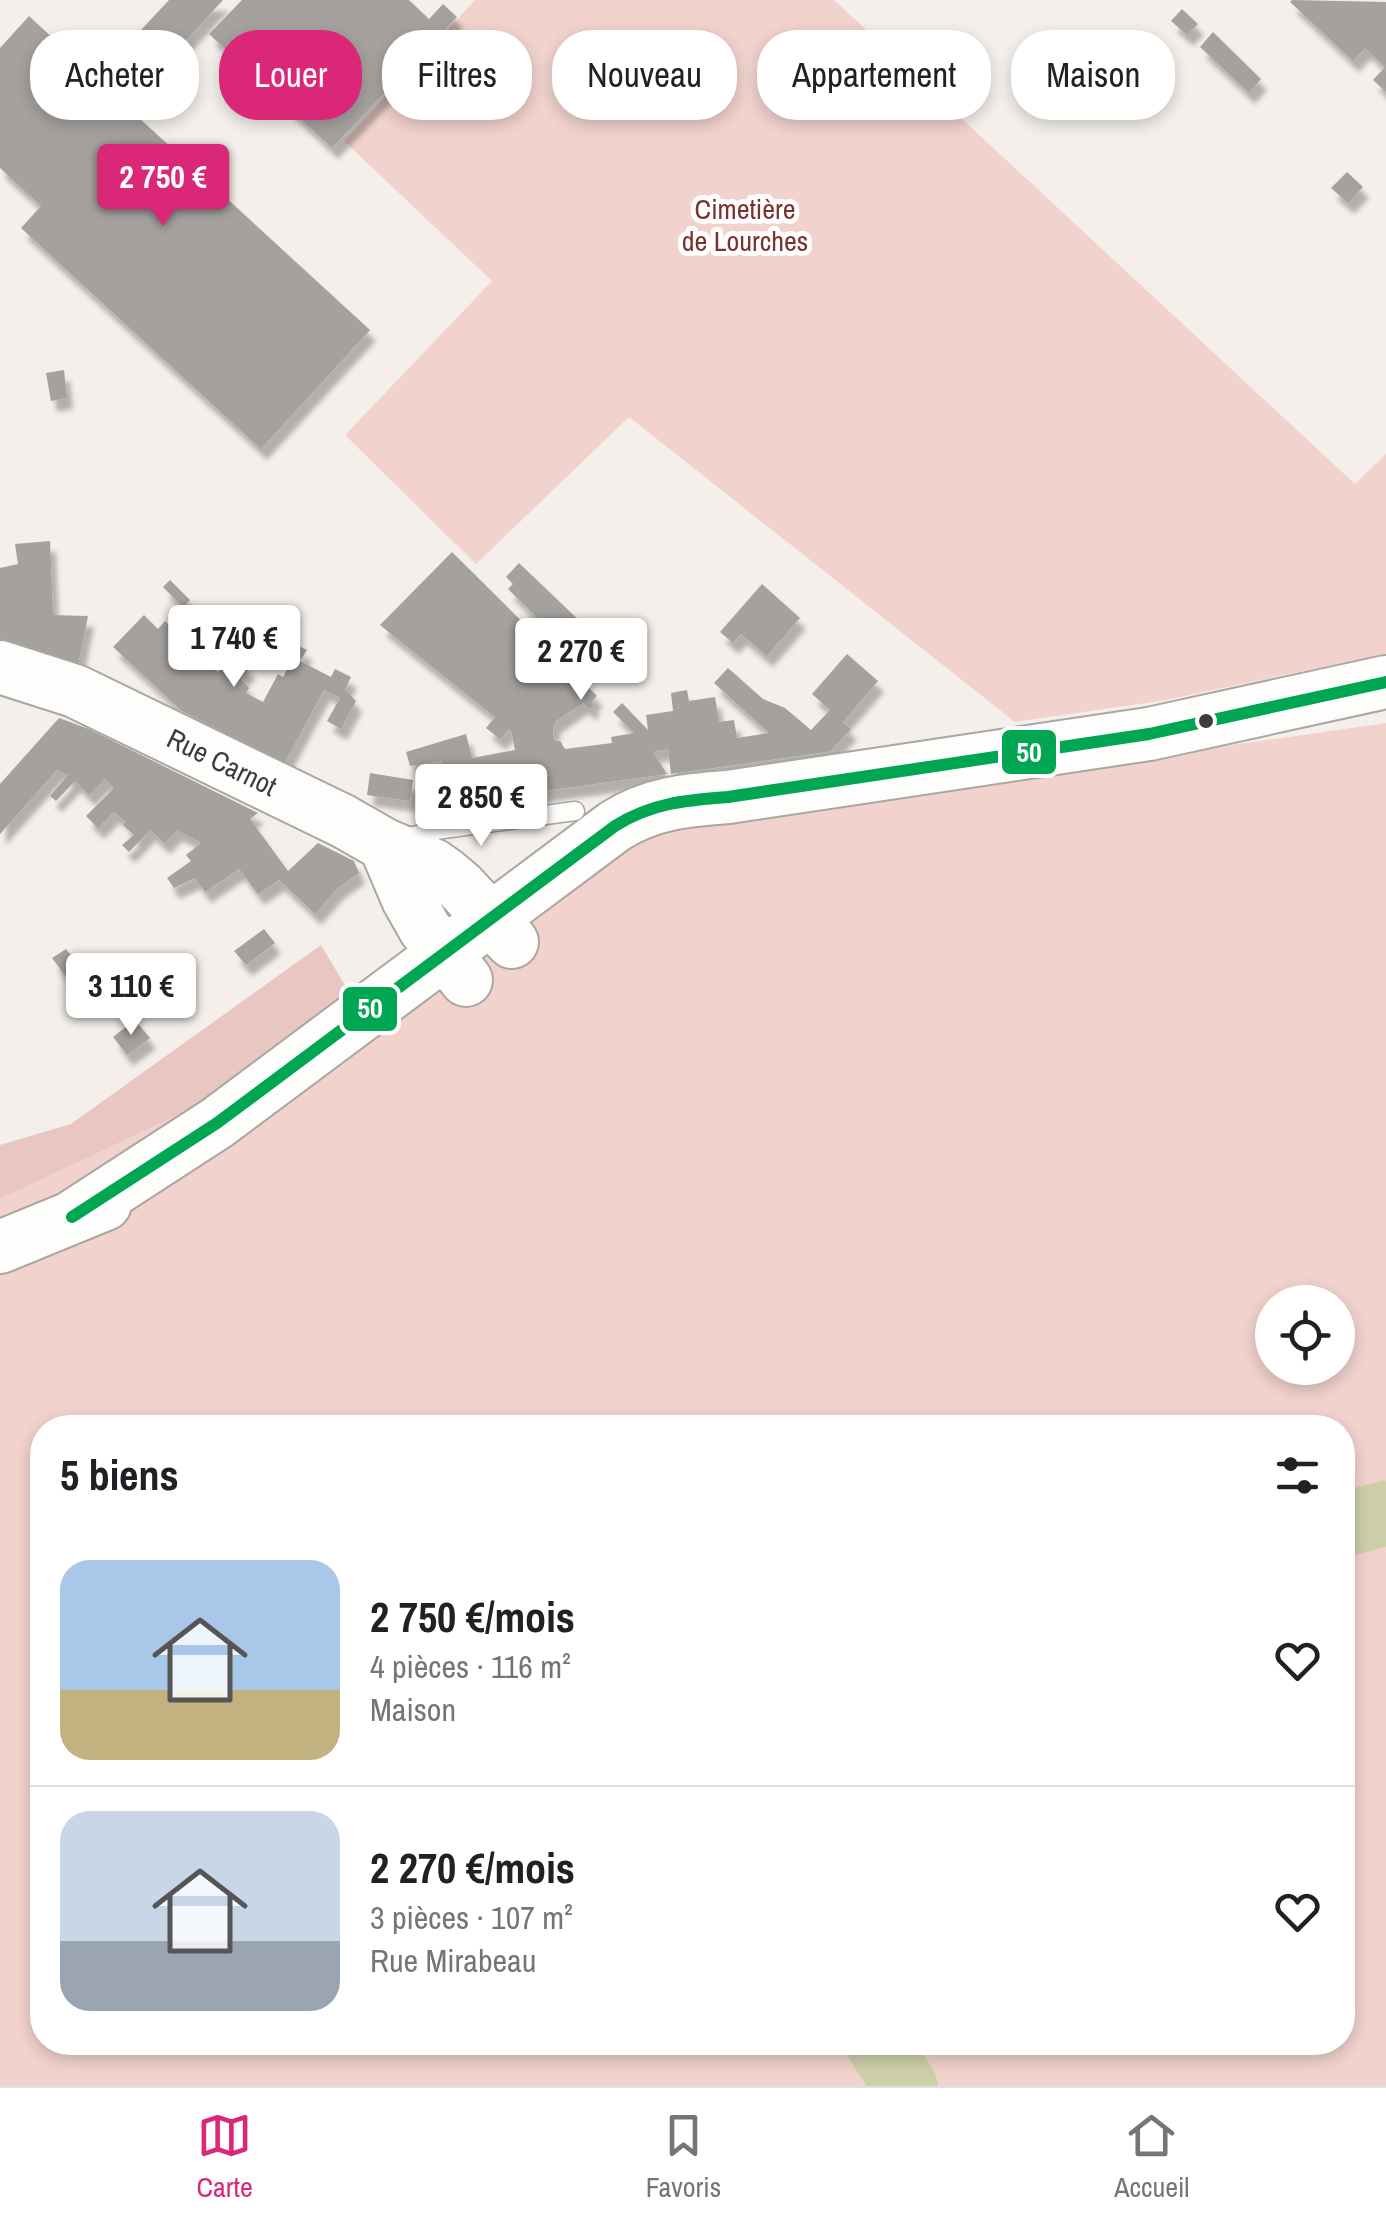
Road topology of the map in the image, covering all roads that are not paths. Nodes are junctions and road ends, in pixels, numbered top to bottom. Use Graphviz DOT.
graph roads {
  1 [pos="0,667"];
  2 [pos="1386,682"];
  3 [pos="575,811"];
  4 [pos="385,845"];
  5 [pos="502,930"];
  6 [pos="455,966"];
  7 [pos="0,1247"];
  1 -- 4 [label="street, Rue Carnot"];
  2 -- 5 [label="street"];
  3 -- 4 [label="lane"];
  4 -- 5 [label="street, Rue Carnot"];
  4 -- 6 [label="street"];
  5 -- 6 [label="street"];
  6 -- 7 [label="street"];
}
